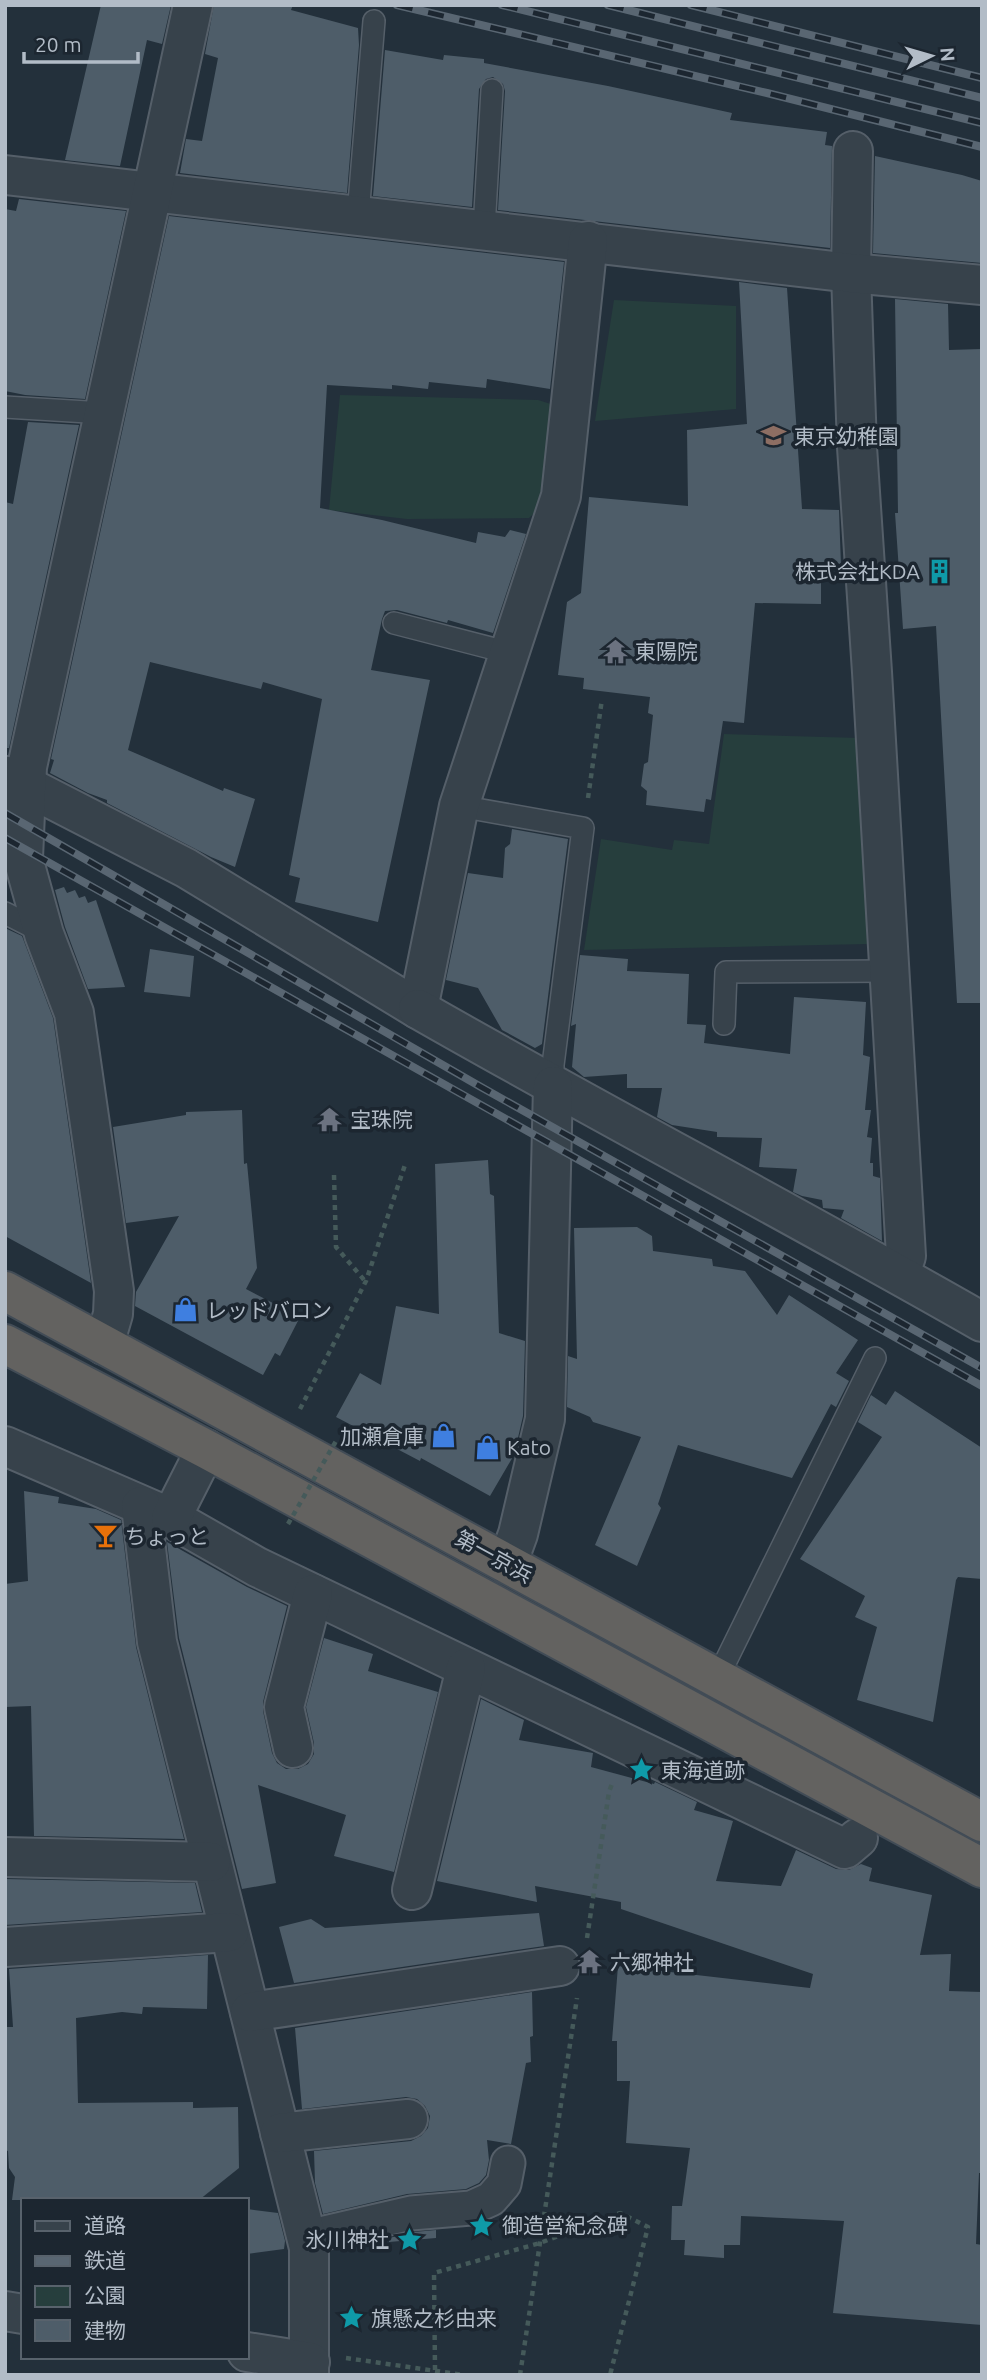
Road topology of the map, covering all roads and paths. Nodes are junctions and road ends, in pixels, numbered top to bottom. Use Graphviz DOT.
graph roads {
  1 [pos="193,5"];
  2 [pos="374,22"];
  3 [pos="492,90"];
  4 [pos="853,151"];
  5 [pos="5,175"];
  6 [pos="152,192"];
  7 [pos="358,215"];
  8 [pos="484,229"];
  9 [pos="588,241"];
  10 [pos="851,273"];
  11 [pos="982,285"];
  12 [pos="5,407"];
  13 [pos="104,413"];
  14 [pos="394,623"];
  15 [pos="510,653"];
  16 [pos="602,699"];
  17 [pos="16,780"];
  18 [pos="458,806"];
  19 [pos="583,828"];
  20 [pos="5,913"];
  21 [pos="44,934"];
  22 [pos="889,971"];
  23 [pos="418,1009"];
  24 [pos="724,1024"];
  25 [pos="553,1086"];
  26 [pos="405,1162"];
  27 [pos="334,1175"];
  28 [pos="900,1274"];
  29 [pos="366,1281"];
  30 [pos="5,1291"];
  31 [pos="982,1322"];
  32 [pos="5,1344"];
  33 [pos="104,1345"];
  34 [pos="875,1358"];
  35 [pos="298,1412"];
  36 [pos="336,1441"];
  37 [pos="5,1446"];
  38 [pos="206,1450"];
  39 [pos="156,1512"];
  40 [pos="289,1524"];
  41 [pos="507,1564"];
  42 [pos="313,1594"];
  43 [pos="466,1668"];
  44 [pos="717,1679"];
  45 [pos="629,1745"];
  46 [pos="293,1748"];
  47 [pos="982,1822"];
  48 [pos="858,1838"];
  49 [pos="5,1857"];
  50 [pos="211,1862"];
  51 [pos="982,1868"];
  52 [pos="412,1890"];
  53 [pos="229,1932"];
  54 [pos="5,1947"];
  55 [pos="574,1968"];
  56 [pos="250,2012"];
  57 [pos="408,2119"];
  58 [pos="280,2133"];
  59 [pos="508,2163"];
  60 [pos="306,2237"];
  61 [pos="540,2243"];
  62 [pos="248,2352"];
  63 [pos="310,2368"];
  64 [pos="435,2370"];
  65 [pos="464,2375"];
  66 [pos="520,2375"];
  67 [pos="610,2375"];
  1 -- 6 [label="street"];
  2 -- 7 [label="lane"];
  3 -- 8 [label="lane"];
  4 -- 10 [label="street"];
  5 -- 6 [label="street"];
  6 -- 7 [label="street"];
  6 -- 13 [label="street"];
  7 -- 8 [label="street"];
  8 -- 9 [label="street"];
  9 -- 10 [label="street"];
  9 -- 15 [label="street"];
  10 -- 11 [label="street"];
  10 -- 22 [label="street"];
  12 -- 13 [label="lane"];
  13 -- 17 [label="street"];
  14 -- 15 [label="lane"];
  15 -- 18 [label="street"];
  16 -- 19 [label="path"];
  17 -- 21 [label="street"];
  17 -- 23 [label="street"];
  18 -- 19 [label="lane"];
  18 -- 23 [label="street"];
  19 -- 25 [label="lane"];
  20 -- 21 [label="lane"];
  21 -- 33 [label="street"];
  22 -- 24 [label="lane"];
  22 -- 28 [label="street"];
  23 -- 25 [label="street"];
  25 -- 28 [label="street"];
  25 -- 41 [label="street"];
  26 -- 29 [label="path"];
  27 -- 29 [label="path"];
  28 -- 31 [label="street"];
  29 -- 35 [label="path"];
  30 -- 33 [label="highway, 第一京浜"];
  32 -- 38 [label="highway, 第一京浜"];
  33 -- 41 [label="highway, 第一京浜"];
  34 -- 44 [label="lane"];
  36 -- 40 [label="path, bridge"];
  37 -- 39 [label="street"];
  38 -- 39 [label="street"];
  38 -- 51 [label="highway, 第一京浜"];
  39 -- 42 [label="street"];
  39 -- 50 [label="street"];
  41 -- 44 [label="highway, 第一京浜"];
  42 -- 43 [label="street"];
  42 -- 46 [label="street"];
  43 -- 45 [label="street"];
  43 -- 52 [label="street"];
  44 -- 47 [label="highway, 第一京浜"];
  45 -- 48 [label="street"];
  45 -- 55 [label="path"];
  49 -- 50 [label="street"];
  50 -- 53 [label="street"];
  53 -- 54 [label="street"];
  53 -- 56 [label="street"];
  55 -- 56 [label="street"];
  55 -- 61 [label="path"];
  56 -- 58 [label="street"];
  57 -- 58 [label="street"];
  58 -- 60 [label="street"];
  59 -- 60 [label="street"];
  60 -- 63 [label="street"];
  61 -- 64 [label="path"];
  61 -- 66 [label="path"];
  61 -- 67 [label="path"];
  62 -- 63 [label="street"];
  63 -- 64 [label="path"];
  64 -- 65 [label="path"];
}
